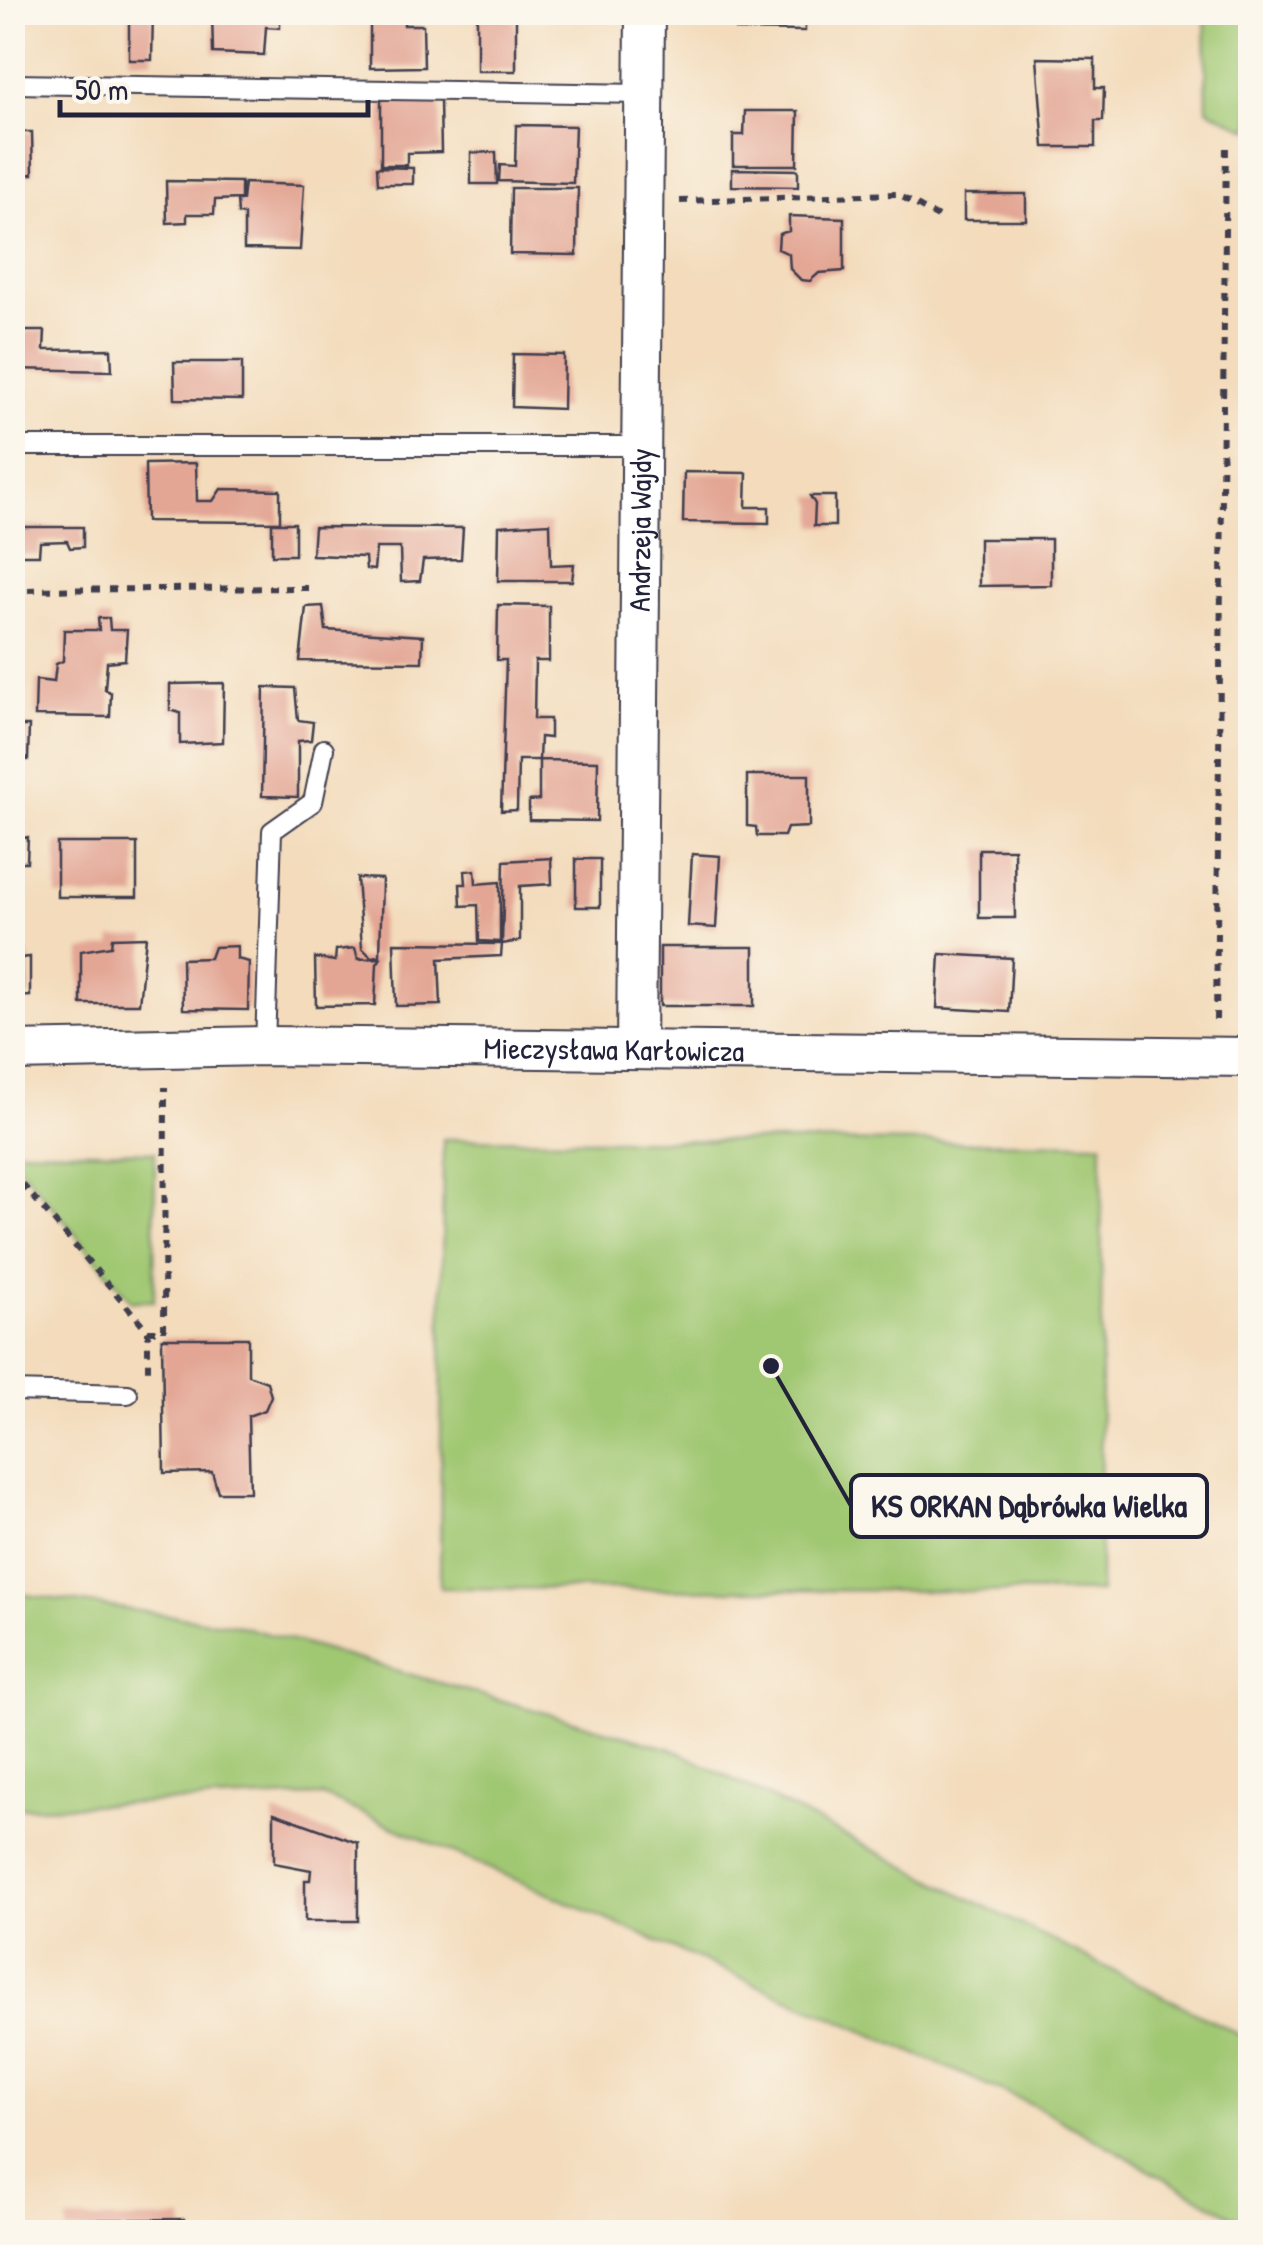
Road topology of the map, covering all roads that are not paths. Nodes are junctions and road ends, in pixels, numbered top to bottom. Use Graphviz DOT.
graph roads {
  1 [pos="644,12"];
  2 [pos="12,84"];
  3 [pos="644,94"];
  4 [pos="12,446"];
  5 [pos="641,446"];
  6 [pos="324,750"];
  7 [pos="266,1046"];
  8 [pos="12,1050"];
  9 [pos="636,1050"];
  10 [pos="1233,1057"];
  11 [pos="12,1391"];
  12 [pos="128,1394"];
  1 -- 3 [label="street, Andrzeja Wajdy"];
  2 -- 3 [label="lane"];
  3 -- 5 [label="street, Andrzeja Wajdy"];
  4 -- 5 [label="lane"];
  5 -- 9 [label="street, Andrzeja Wajdy"];
  6 -- 7 [label="lane"];
  7 -- 8 [label="street, Mieczysława Karłowicza"];
  7 -- 9 [label="street, Mieczysława Karłowicza"];
  9 -- 10 [label="street, Mieczysława Karłowicza"];
  11 -- 12 [label="lane"];
}
